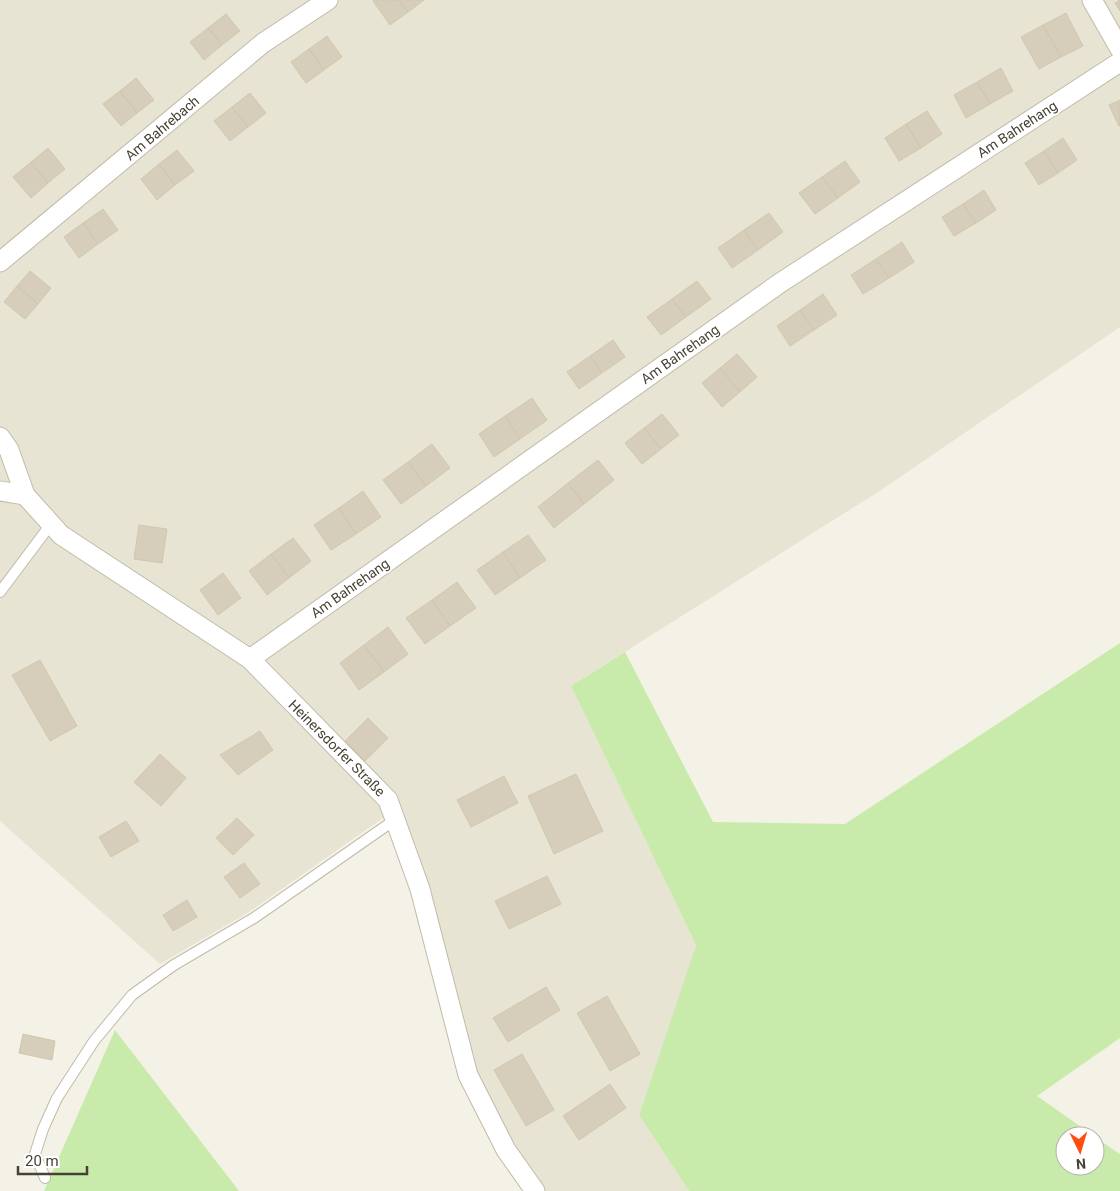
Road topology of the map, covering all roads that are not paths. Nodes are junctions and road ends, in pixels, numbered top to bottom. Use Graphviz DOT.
graph roads {
  1 [pos="328,0"];
  2 [pos="1092,0"];
  3 [pos="1120,49"];
  4 [pos="1120,62"];
  5 [pos="0,262"];
  6 [pos="0,437"];
  7 [pos="0,491"];
  8 [pos="24,496"];
  9 [pos="51,524"];
  10 [pos="0,592"];
  11 [pos="250,660"];
  12 [pos="396,819"];
  13 [pos="45,1178"];
  14 [pos="535,1191"];
  1 -- 5 [label="street, Am Bahrebach"];
  2 -- 3 [label="street"];
  4 -- 11 [label="street, Am Bahrehang"];
  6 -- 8 [label="street, Heinersdorfer Straße"];
  7 -- 8 [label="street"];
  8 -- 9 [label="street, Heinersdorfer Straße"];
  9 -- 10 [label="lane"];
  9 -- 11 [label="street, Heinersdorfer Straße"];
  11 -- 12 [label="street, Heinersdorfer Straße"];
  12 -- 13 [label="lane"];
  12 -- 14 [label="street, Heinersdorfer Straße"];
}
